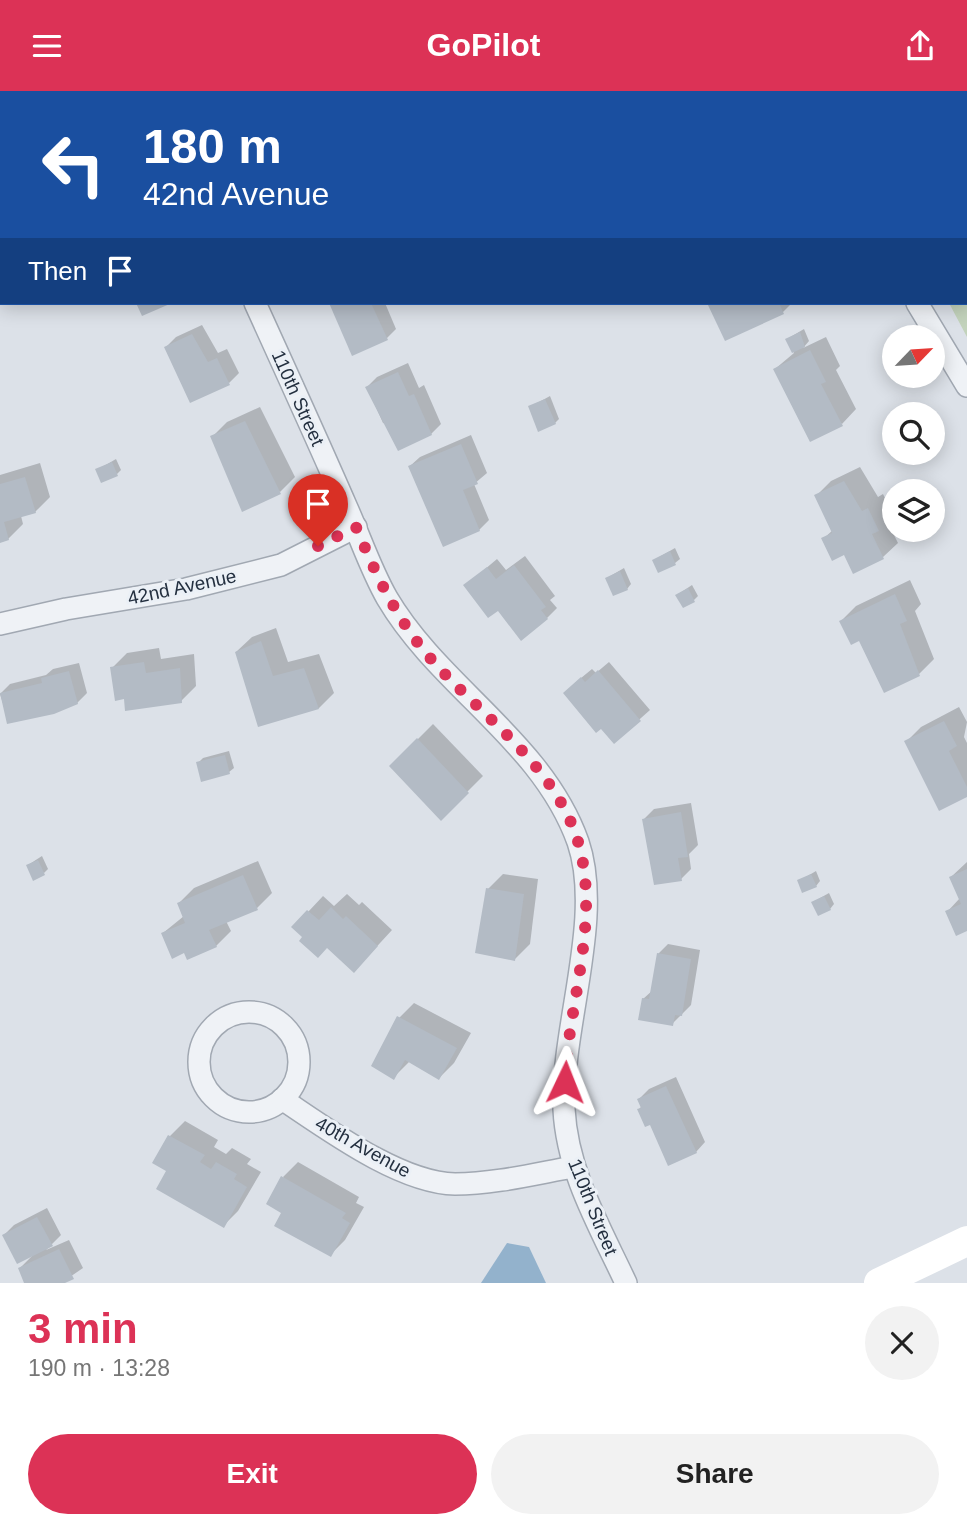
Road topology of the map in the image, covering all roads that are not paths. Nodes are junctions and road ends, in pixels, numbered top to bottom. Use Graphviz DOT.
graph roads {
  1 [pos="256,305"];
  2 [pos="918,305"];
  3 [pos="967,386"];
  4 [pos="356,527"];
  5 [pos="0,624"];
  6 [pos="282,1099"];
  7 [pos="573,1167"];
  8 [pos="967,1241"];
  9 [pos="626,1283"];
  10 [pos="879,1283"];
  1 -- 4 [label="street, 110th Street"];
  2 -- 3 [label="street"];
  4 -- 5 [label="street, 42nd Avenue"];
  4 -- 7 [label="street, 110th Street"];
  6 -- 6 [label="street"];
  6 -- 7 [label="street, 40th Avenue"];
  7 -- 9 [label="street, 110th Street"];
  8 -- 10 [label="main road"];
}
